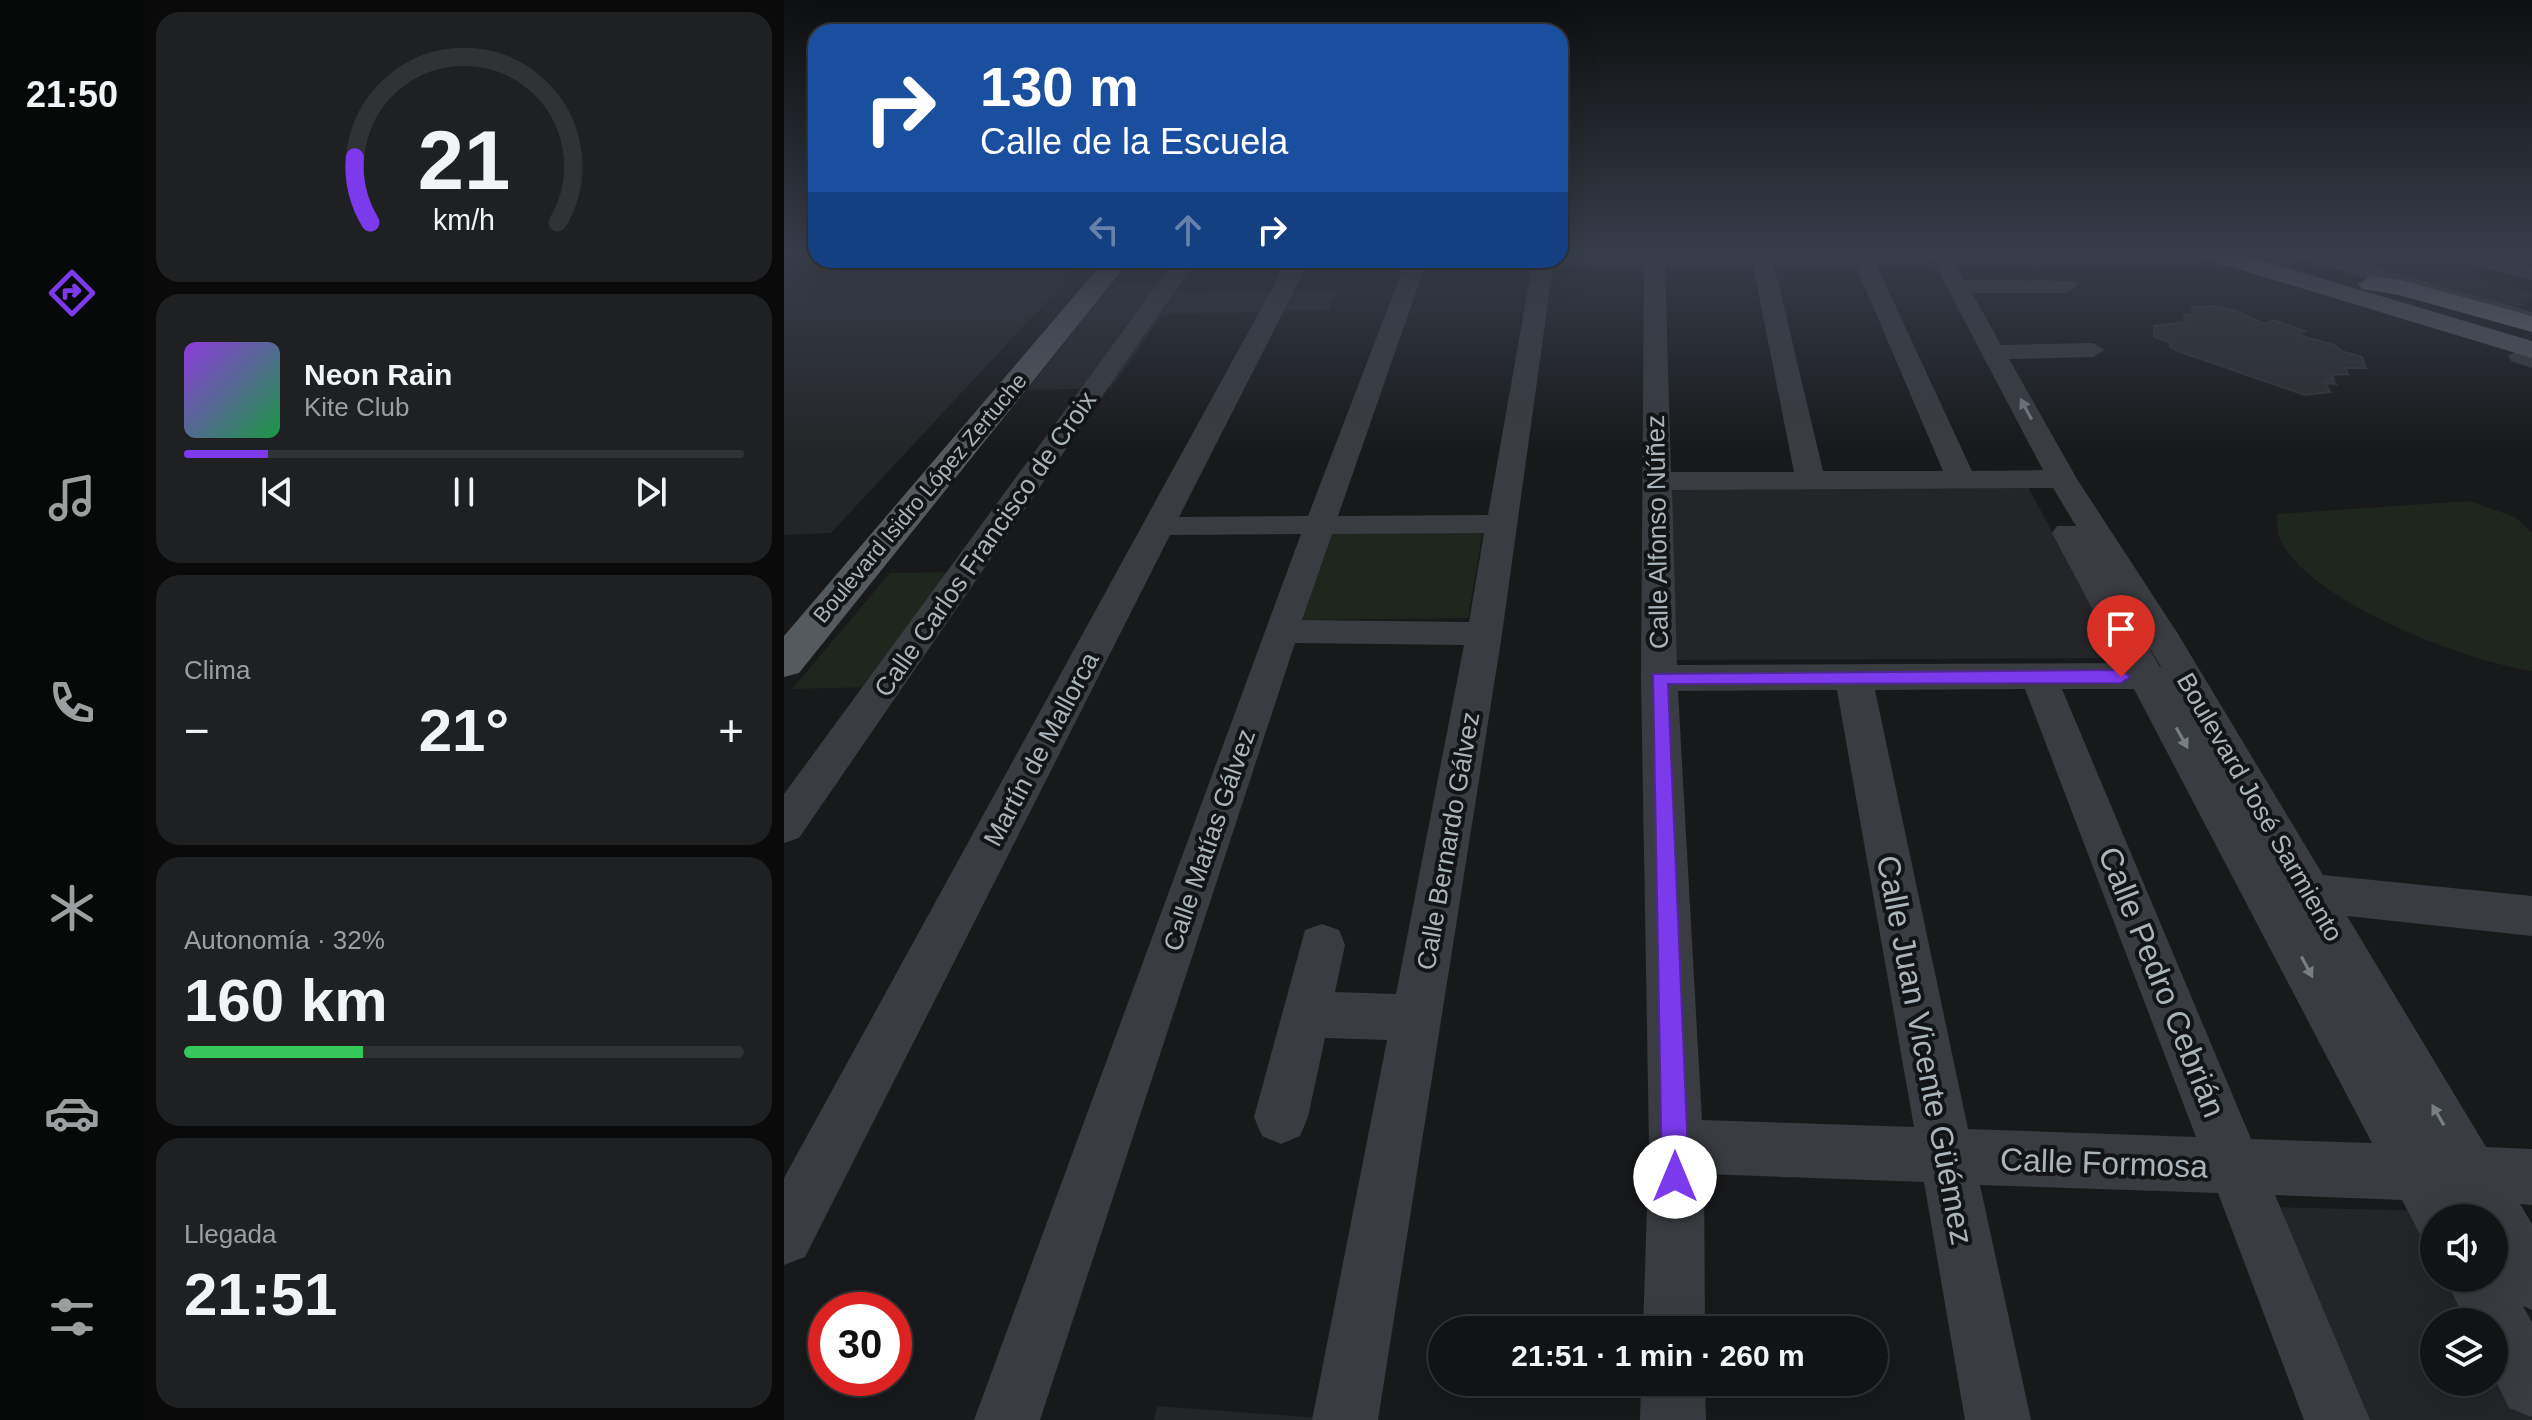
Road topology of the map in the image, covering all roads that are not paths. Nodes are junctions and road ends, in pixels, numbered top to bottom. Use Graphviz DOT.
graph roads {
  1 [pos="1061,317"];
  2 [pos="1145,317"];
  3 [pos="1268,317"];
  4 [pos="1395,317"];
  5 [pos="1534,317"];
  6 [pos="1655,317"];
  7 [pos="1775,317"];
  8 [pos="1888,317"];
  9 [pos="1961,317"];
  10 [pos="1976,317"];
  11 [pos="2413,317"];
  12 [pos="2464,317"];
  13 [pos="2475,317"];
  14 [pos="2531,338"];
  15 [pos="2093,350"];
  16 [pos="1996,352"];
  17 [pos="1011,374"];
  18 [pos="1960,477"];
  19 [pos="1810,478"];
  20 [pos="2049,478"];
  21 [pos="1658,481"];
  22 [pos="1320,524"];
  23 [pos="1499,524"];
  24 [pos="1158,526"];
  25 [pos="784,621"];
  26 [pos="1281,631"];
  27 [pos="1484,634"];
  28 [pos="784,663"];
  29 [pos="2148,676"];
  30 [pos="1659,678"];
  31 [pos="2039,679"];
  32 [pos="1854,680"];
  33 [pos="784,826"];
  34 [pos="2287,891"];
  35 [pos="2532,916"];
  36 [pos="1322,945"];
  37 [pos="1306,1014"];
  38 [pos="1416,1018"];
  39 [pos="1281,1117"];
  40 [pos="1676,1146"];
  41 [pos="1946,1158"];
  42 [pos="2236,1166"];
  43 [pos="2471,1174"];
  44 [pos="2532,1177"];
  45 [pos="2430,1195"];
  46 [pos="784,1236"];
  47 [pos="2532,1280"];
  48 [pos="2482,1292"];
  49 [pos="1674,1316"];
  50 [pos="2532,1385"];
  51 [pos="1673,1396"];
  52 [pos="1007,1420"];
  53 [pos="1345,1420"];
  54 [pos="1673,1420"];
  55 [pos="1998,1420"];
  56 [pos="2337,1420"];
  1 -- 17 [label="main road, Boulevard Isidro López Zertuche"];
  2 -- 33 [label="street, Calle Carlos Francisco de Croix"];
  3 -- 24 [label="street, Martín de Mallorca"];
  4 -- 22 [label="street, Calle Matías Gálvez"];
  5 -- 23 [label="street, Calle Bernardo Gálvez"];
  6 -- 21 [label="street, Calle Alfonso Núñez"];
  7 -- 19 [label="street"];
  8 -- 18 [label="street"];
  9 -- 20 [label="street, Boulevard José Sarmiento"];
  10 -- 16 [label="street, Boulevard José Sarmiento"];
  11 -- 14 [label="main road"];
  12 -- 14 [label="main road"];
  13 -- 14 [label="street"];
  15 -- 16 [label="street"];
  20 -- 16 [label="street, Boulevard José Sarmiento, one-way"];
  17 -- 25 [label="main road, Boulevard Isidro López Zertuche"];
  17 -- 28 [label="main road, Boulevard Isidro López Zertuche"];
  18 -- 19 [label="street"];
  18 -- 20 [label="street"];
  19 -- 21 [label="street"];
  20 -- 29 [label="street, Boulevard José Sarmiento"];
  20 -- 34 [label="street, Boulevard José Sarmiento"];
  21 -- 30 [label="street, Calle Alfonso Núñez"];
  22 -- 23 [label="street"];
  22 -- 24 [label="street"];
  22 -- 26 [label="street, Calle Matías Gálvez"];
  23 -- 27 [label="street, Calle Bernardo Gálvez"];
  24 -- 46 [label="street, Martín de Mallorca"];
  26 -- 27 [label="street"];
  26 -- 52 [label="street, Calle Matías Gálvez"];
  27 -- 38 [label="street, Calle Bernardo Gálvez"];
  29 -- 31 [label="street"];
  29 -- 34 [label="street, Boulevard José Sarmiento, one-way"];
  30 -- 32 [label="street"];
  30 -- 40 [label="street, Calle Alfonso Núñez"];
  31 -- 32 [label="street"];
  31 -- 42 [label="street, Calle Pedro Cebrián"];
  32 -- 41 [label="street, Calle Juan Vicente Güémez"];
  34 -- 35 [label="street"];
  43 -- 34 [label="street, Boulevard José Sarmiento, one-way"];
  34 -- 45 [label="street, Boulevard José Sarmiento, one-way"];
  36 -- 37 [label="street"];
  37 -- 38 [label="street"];
  37 -- 39 [label="street"];
  38 -- 53 [label="street, Calle Bernardo Gálvez"];
  40 -- 41 [label="street, Calle Formosa"];
  40 -- 49 [label="street, Calle Alfonso Núñez"];
  41 -- 42 [label="street, Calle Formosa"];
  41 -- 55 [label="street, Calle Juan Vicente Güémez"];
  42 -- 45 [label="street, Calle Formosa"];
  42 -- 56 [label="street, Calle Pedro Cebrián"];
  43 -- 44 [label="street, Calle Formosa"];
  43 -- 45 [label="street, Calle Formosa"];
  43 -- 47 [label="street, Boulevard José Sarmiento"];
  48 -- 50 [label="street"];
  51 -- 54 [label="street"];
}
